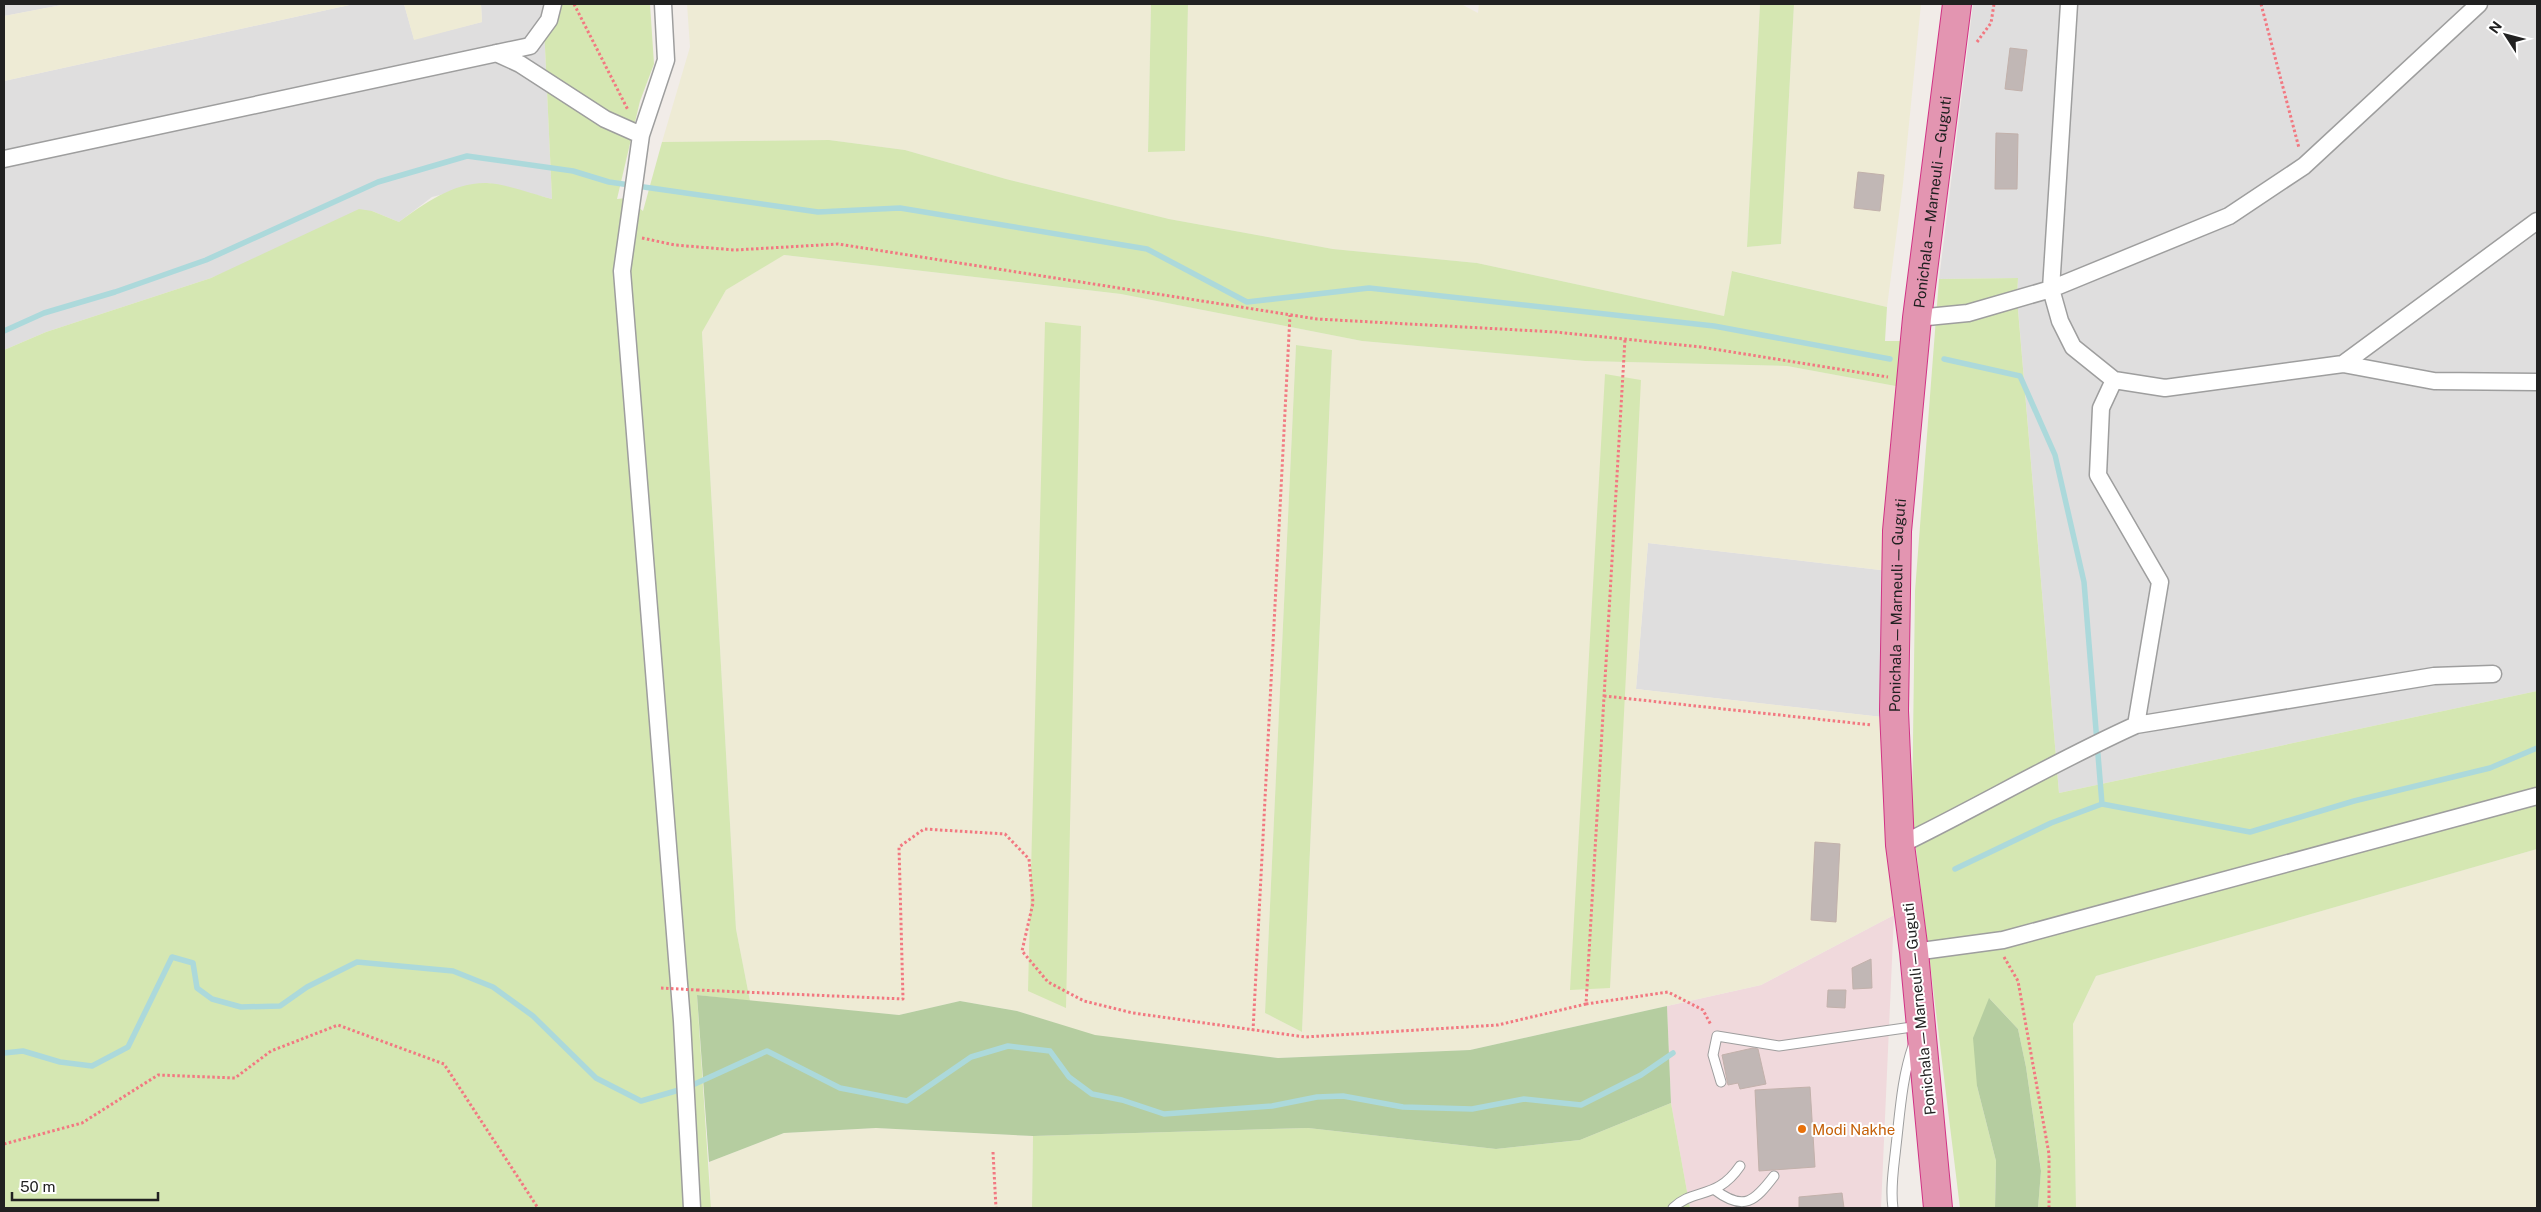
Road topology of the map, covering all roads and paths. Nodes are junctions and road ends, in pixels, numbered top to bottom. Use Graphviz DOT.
graph roads {
  1 [pos="553,4"];
  2 [pos="574,4"];
  3 [pos="662,4"];
  4 [pos="1957,4"];
  5 [pos="2069,4"];
  6 [pos="2260,4"];
  7 [pos="2479,4"];
  8 [pos="496,53"];
  9 [pos="641,136"];
  10 [pos="4,159"];
  11 [pos="2304,166"];
  12 [pos="2537,221"];
  13 [pos="627,234"];
  14 [pos="2051,289"];
  15 [pos="1290,315"];
  16 [pos="1917,318"];
  17 [pos="1625,339"];
  18 [pos="2344,364"];
  19 [pos="2114,380"];
  20 [pos="1911,381"];
  21 [pos="2537,382"];
  22 [pos="2493,674"];
  23 [pos="1604,696"];
  24 [pos="2136,725"];
  25 [pos="1894,727"];
  26 [pos="2537,796"];
  27 [pos="1900,845"];
  28 [pos="1996,941"];
  29 [pos="1914,952"];
  30 [pos="661,988"];
  31 [pos="1586,1004"];
  32 [pos="1921,1026"];
  33 [pos="1253,1031"];
  34 [pos="1717,1036"];
  35 [pos="1721,1082"];
  36 [pos="4,1144"];
  37 [pos="993,1152"];
  38 [pos="1740,1166"];
  39 [pos="1774,1176"];
  40 [pos="1715,1190"];
  41 [pos="538,1208"];
  42 [pos="692,1208"];
  43 [pos="996,1208"];
  44 [pos="1673,1208"];
  45 [pos="1893,1208"];
  46 [pos="1938,1208"];
  47 [pos="2049,1208"];
  1 -- 8 [label="street"];
  2 -- 9 [label="path"];
  3 -- 9 [label="street"];
  4 -- 16 [label="highway, Ponichala — Marneuli — Guguti"];
  5 -- 14 [label="street"];
  6 -- 11 [label="path"];
  7 -- 11 [label="street"];
  8 -- 9 [label="street"];
  8 -- 10 [label="street"];
  9 -- 13 [label="street"];
  11 -- 14 [label="street"];
  12 -- 18 [label="street"];
  13 -- 15 [label="path"];
  13 -- 42 [label="street"];
  14 -- 16 [label="street"];
  14 -- 19 [label="street"];
  15 -- 17 [label="path"];
  15 -- 33 [label="path"];
  16 -- 20 [label="highway, Ponichala — Marneuli — Guguti"];
  17 -- 20 [label="path"];
  17 -- 23 [label="path"];
  18 -- 19 [label="street"];
  18 -- 21 [label="street"];
  19 -- 24 [label="street"];
  20 -- 25 [label="highway, Ponichala — Marneuli — Guguti"];
  22 -- 24 [label="street"];
  23 -- 25 [label="path"];
  23 -- 31 [label="path"];
  24 -- 27 [label="street"];
  25 -- 27 [label="highway, Ponichala — Marneuli — Guguti"];
  26 -- 28 [label="street"];
  27 -- 29 [label="highway, Ponichala — Marneuli — Guguti"];
  28 -- 29 [label="street"];
  28 -- 47 [label="path"];
  29 -- 32 [label="highway, Ponichala — Marneuli — Guguti"];
  30 -- 33 [label="path, bridge"];
  31 -- 33 [label="path"];
  31 -- 34 [label="path"];
  32 -- 34 [label="lane"];
  32 -- 45 [label="lane"];
  32 -- 46 [label="highway, Ponichala — Marneuli — Guguti"];
  34 -- 35 [label="lane"];
  36 -- 41 [label="path"];
  37 -- 43 [label="path"];
  38 -- 40 [label="lane"];
  39 -- 40 [label="lane"];
  40 -- 44 [label="lane"];
}
